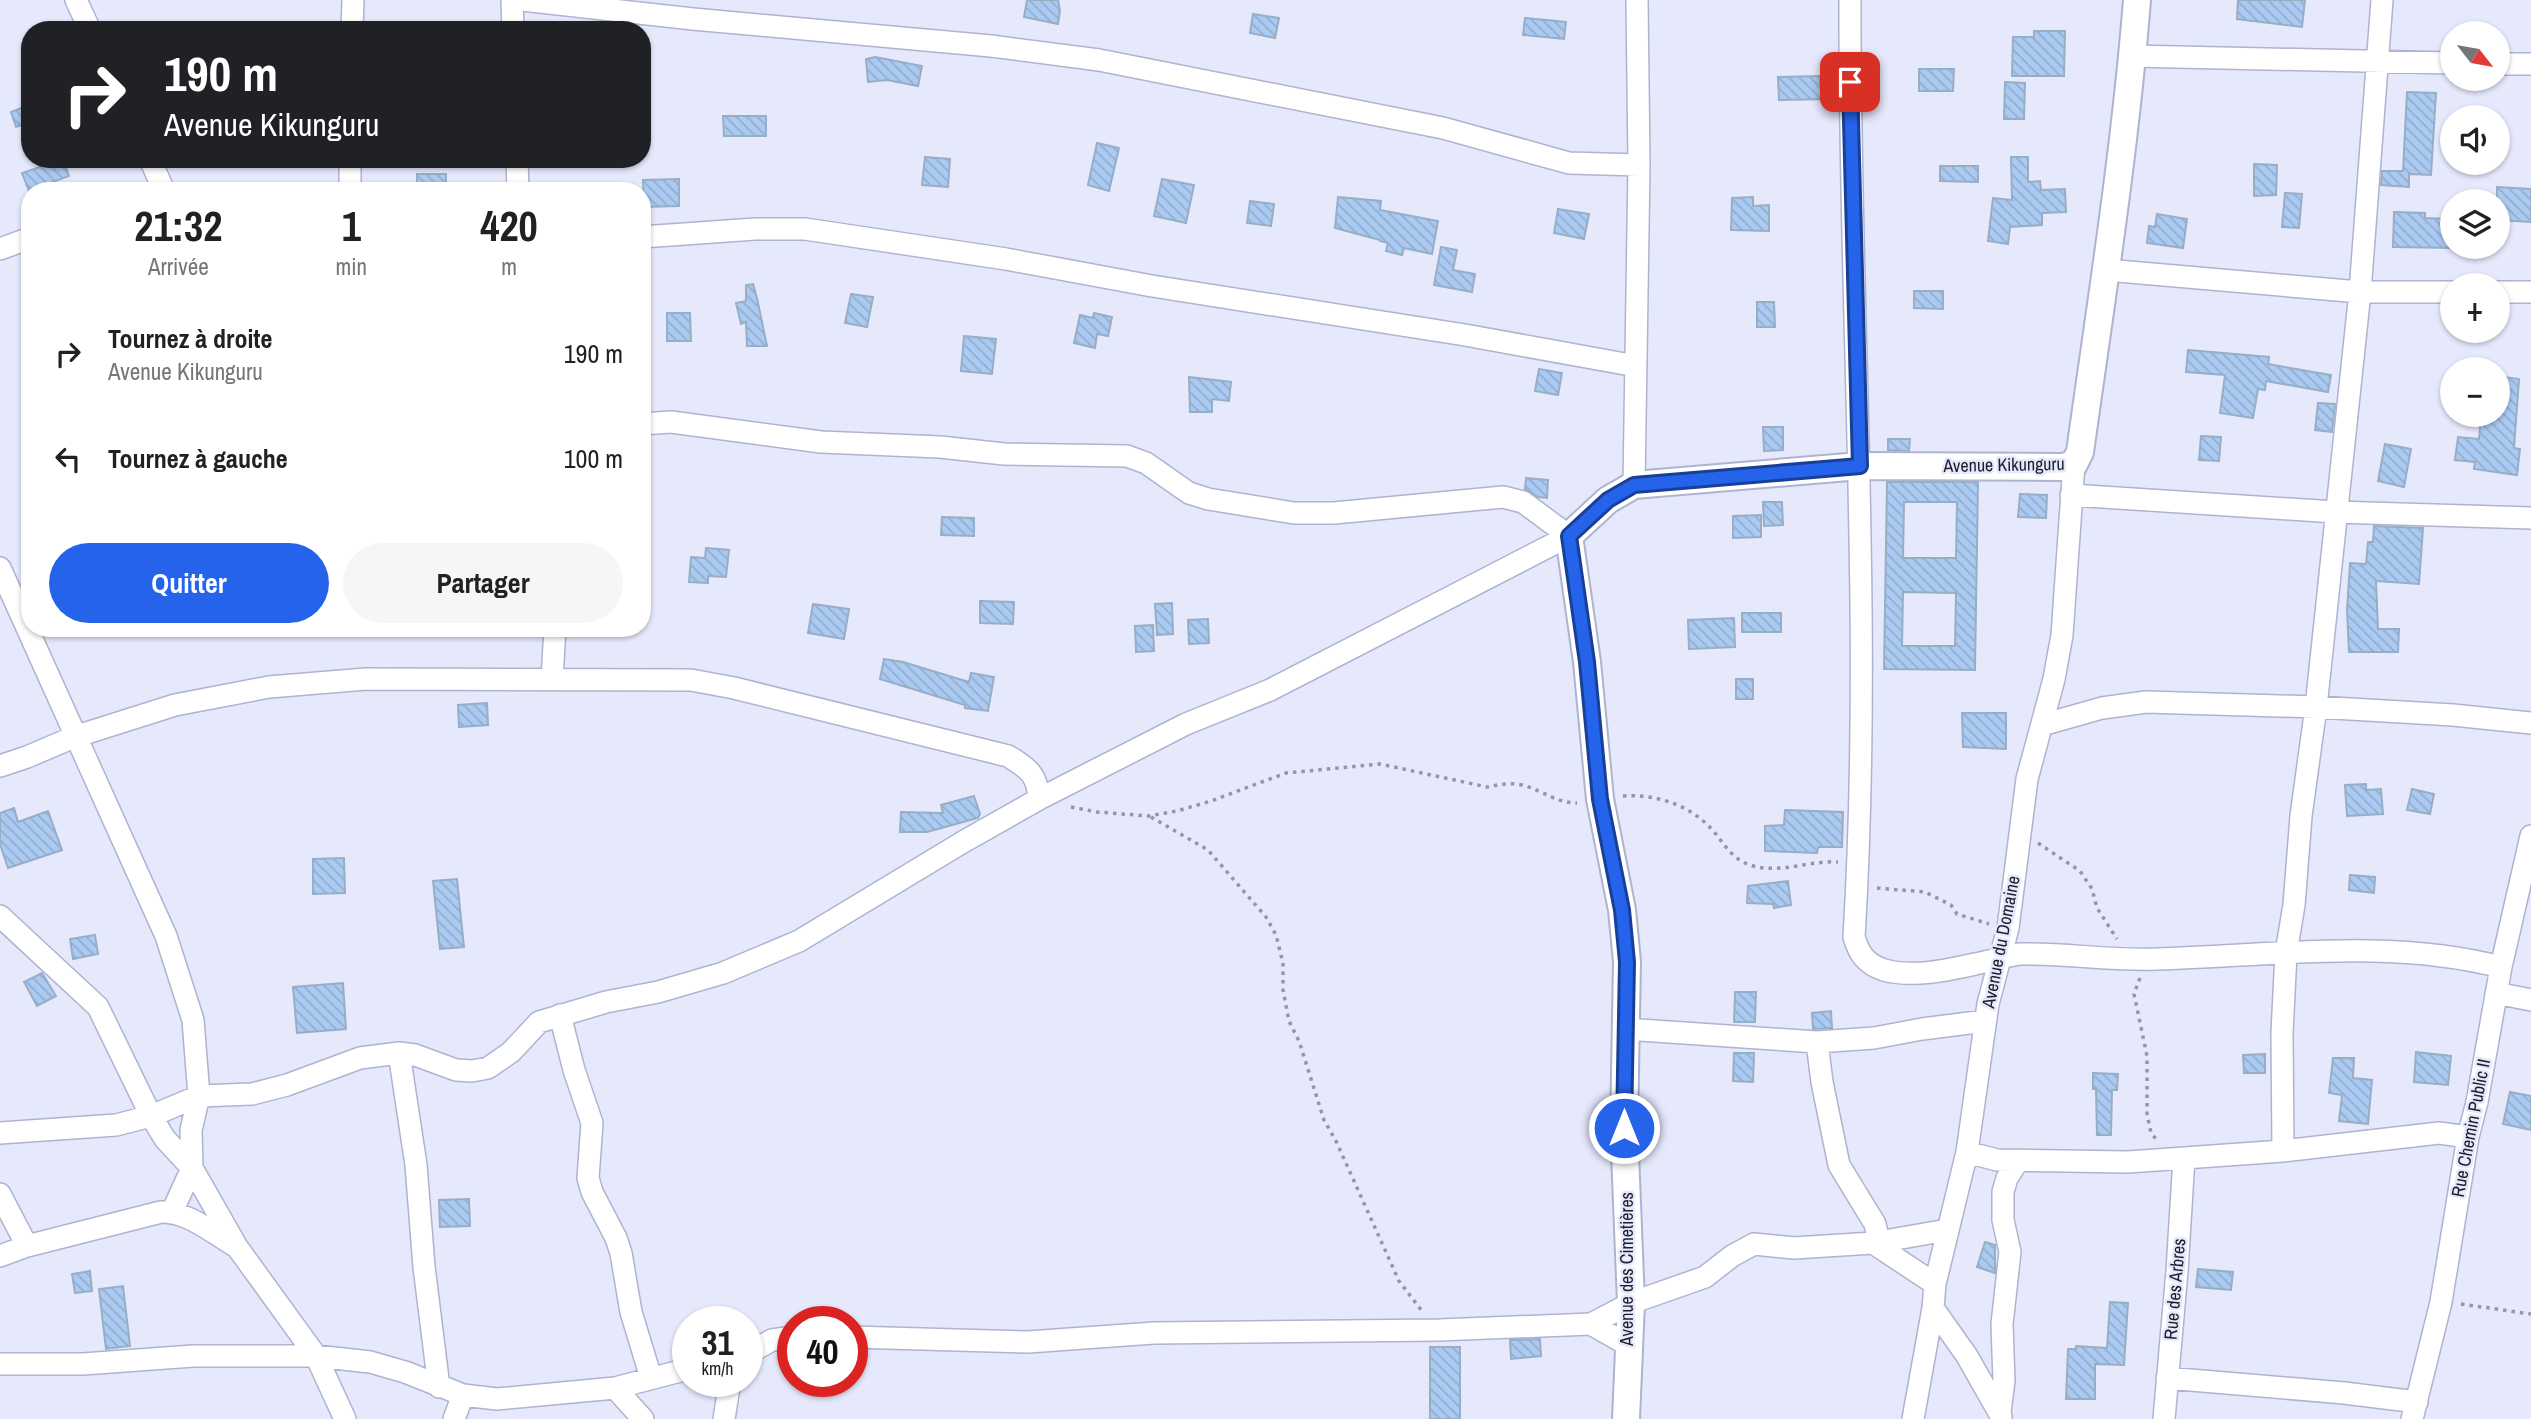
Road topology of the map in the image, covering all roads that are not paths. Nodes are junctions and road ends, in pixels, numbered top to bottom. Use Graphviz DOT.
graph roads {
  1 [pos="76,0"];
  2 [pos="354,0"];
  3 [pos="512,0"];
  4 [pos="522,0"];
  5 [pos="1637,0"];
  6 [pos="1850,0"];
  7 [pos="2137,0"];
  8 [pos="2382,0"];
  9 [pos="86,21"];
  10 [pos="353,21"];
  11 [pos="513,21"];
  12 [pos="2132,56"];
  13 [pos="2376,62"];
  14 [pos="2440,63"];
  15 [pos="2510,64"];
  16 [pos="2531,64"];
  17 [pos="1639,165"];
  18 [pos="651,236"];
  19 [pos="21,241"];
  20 [pos="0,249"];
  21 [pos="2106,270"];
  22 [pos="2360,292"];
  23 [pos="2440,292"];
  24 [pos="2510,292"];
  25 [pos="2531,292"];
  26 [pos="1636,366"];
  27 [pos="651,423"];
  28 [pos="2074,464"];
  29 [pos="1860,466"];
  30 [pos="1634,485"];
  31 [pos="2071,495"];
  32 [pos="2335,512"];
  33 [pos="2531,518"];
  34 [pos="1569,536"];
  35 [pos="0,568"];
  36 [pos="21,616"];
  37 [pos="30,637"];
  38 [pos="554,637"];
  39 [pos="552,679"];
  40 [pos="2316,707"];
  41 [pos="2531,723"];
  42 [pos="2042,725"];
  43 [pos="74,737"];
  44 [pos="0,766"];
  45 [pos="1039,799"];
  46 [pos="2531,836"];
  47 [pos="0,916"];
  48 [pos="2286,953"];
  49 [pos="1999,958"];
  50 [pos="2501,967"];
  51 [pos="2496,992"];
  52 [pos="2531,1000"];
  53 [pos="560,1015"];
  54 [pos="1985,1021"];
  55 [pos="1625,1029"];
  56 [pos="1817,1042"];
  57 [pos="399,1053"];
  58 [pos="199,1096"];
  59 [pos="151,1116"];
  60 [pos="0,1133"];
  61 [pos="2468,1137"];
  62 [pos="2283,1151"];
  63 [pos="1967,1152"];
  64 [pos="2184,1158"];
  65 [pos="2018,1161"];
  66 [pos="192,1168"];
  67 [pos="0,1194"];
  68 [pos="172,1212"];
  69 [pos="1947,1230"];
  70 [pos="1873,1243"];
  71 [pos="27,1246"];
  72 [pos="237,1247"];
  73 [pos="0,1256"];
  74 [pos="1936,1284"];
  75 [pos="1631,1303"];
  76 [pos="1933,1308"];
  77 [pos="1591,1324"];
  78 [pos="868,1337"];
  79 [pos="1628,1345"];
  80 [pos="316,1356"];
  81 [pos="0,1364"];
  82 [pos="672,1373"];
  83 [pos="651,1378"];
  84 [pos="2167,1378"];
  85 [pos="439,1387"];
  86 [pos="615,1388"];
  87 [pos="463,1395"];
  88 [pos="727,1397"];
  89 [pos="2415,1411"];
  90 [pos="2001,1415"];
  91 [pos="345,1419"];
  92 [pos="454,1419"];
  93 [pos="643,1419"];
  94 [pos="724,1419"];
  95 [pos="1626,1419"];
  96 [pos="1913,1419"];
  97 [pos="2164,1419"];
  1 -- 9 [label="street"];
  2 -- 10 [label="street"];
  3 -- 11 [label="street"];
  4 -- 17 [label="street"];
  5 -- 17 [label="street"];
  6 -- 29 [label="street"];
  7 -- 12 [label="street, Avenue Kikunguru"];
  8 -- 13 [label="street"];
  12 -- 13 [label="street"];
  12 -- 21 [label="street, Avenue Kikunguru"];
  13 -- 14 [label="street"];
  13 -- 22 [label="street"];
  15 -- 16 [label="street"];
  17 -- 26 [label="street"];
  18 -- 26 [label="street"];
  19 -- 20 [label="street"];
  21 -- 22 [label="street"];
  21 -- 28 [label="street, Avenue Kikunguru"];
  22 -- 23 [label="street"];
  22 -- 32 [label="street"];
  24 -- 25 [label="street"];
  26 -- 30 [label="street"];
  27 -- 34 [label="street"];
  28 -- 29 [label="street, Avenue Kikunguru"];
  28 -- 31 [label="street, Avenue du Domaine"];
  29 -- 30 [label="street, Avenue Kikunguru"];
  29 -- 49 [label="street"];
  30 -- 34 [label="street, Avenue Kikunguru"];
  31 -- 32 [label="street"];
  31 -- 42 [label="street, Avenue du Domaine"];
  32 -- 33 [label="street"];
  32 -- 40 [label="street"];
  34 -- 45 [label="street"];
  34 -- 55 [label="street, Avenue des Cimetières"];
  35 -- 36 [label="street"];
  37 -- 43 [label="street"];
  38 -- 39 [label="street"];
  39 -- 43 [label="street"];
  39 -- 45 [label="street"];
  40 -- 41 [label="street"];
  40 -- 42 [label="street"];
  40 -- 48 [label="street"];
  42 -- 49 [label="street, Avenue du Domaine"];
  43 -- 44 [label="street"];
  43 -- 58 [label="street"];
  45 -- 53 [label="street"];
  46 -- 50 [label="street, Rue Chemin Public II"];
  47 -- 59 [label="street"];
  48 -- 49 [label="street"];
  48 -- 50 [label="street"];
  48 -- 62 [label="street"];
  49 -- 54 [label="street, Avenue du Domaine"];
  50 -- 51 [label="street, Rue Chemin Public II"];
  51 -- 52 [label="street"];
  51 -- 61 [label="street, Rue Chemin Public II"];
  53 -- 57 [label="street"];
  53 -- 83 [label="street"];
  54 -- 56 [label="street"];
  54 -- 63 [label="street, Avenue du Domaine"];
  55 -- 56 [label="street"];
  55 -- 75 [label="street, Avenue des Cimetières"];
  56 -- 70 [label="street"];
  57 -- 58 [label="street"];
  57 -- 85 [label="street"];
  58 -- 59 [label="street"];
  58 -- 66 [label="street"];
  59 -- 60 [label="street"];
  59 -- 66 [label="street"];
  61 -- 62 [label="street"];
  61 -- 89 [label="street, Rue Chemin Public II"];
  62 -- 64 [label="street"];
  63 -- 65 [label="street"];
  63 -- 69 [label="street, Avenue du Domaine"];
  64 -- 65 [label="street"];
  64 -- 84 [label="street, Rue des Arbres"];
  65 -- 90 [label="street"];
  66 -- 68 [label="street"];
  66 -- 72 [label="street"];
  67 -- 71 [label="street"];
  68 -- 71 [label="street"];
  68 -- 72 [label="street"];
  69 -- 70 [label="street"];
  69 -- 74 [label="street, Avenue du Domaine"];
  70 -- 74 [label="street"];
  70 -- 75 [label="street"];
  71 -- 73 [label="street"];
  72 -- 80 [label="street"];
  74 -- 76 [label="street, Avenue du Domaine"];
  75 -- 77 [label="street"];
  75 -- 79 [label="street, Avenue des Cimetières"];
  76 -- 90 [label="street"];
  76 -- 96 [label="street, Avenue du Domaine"];
  77 -- 78 [label="street"];
  77 -- 79 [label="street"];
  79 -- 95 [label="street, Avenue des Cimetières"];
  80 -- 81 [label="street"];
  80 -- 85 [label="street"];
  80 -- 91 [label="street"];
  82 -- 83 [label="street"];
  83 -- 86 [label="street"];
  84 -- 89 [label="street"];
  84 -- 97 [label="street, Rue des Arbres"];
  85 -- 87 [label="street"];
  86 -- 87 [label="street"];
  86 -- 93 [label="street"];
  87 -- 92 [label="street"];
  88 -- 94 [label="street"];
}
